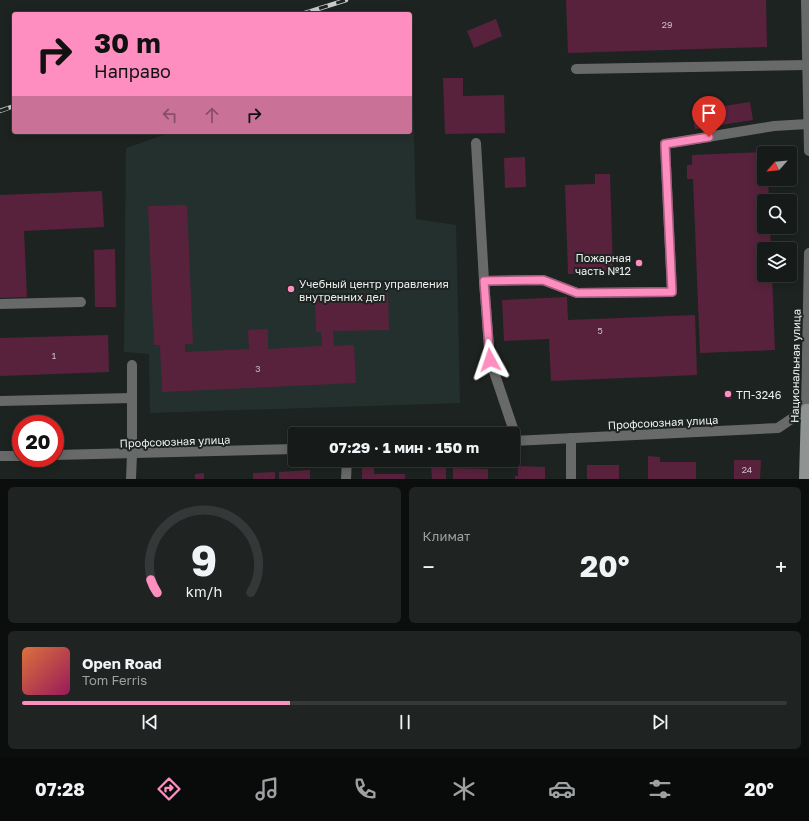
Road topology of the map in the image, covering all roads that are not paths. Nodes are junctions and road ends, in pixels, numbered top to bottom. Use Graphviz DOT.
graph roads {
  1 [pos="806,0"];
  2 [pos="807,66"];
  3 [pos="576,69"];
  4 [pos="808,124"];
  5 [pos="476,143"];
  6 [pos="809,152"];
  7 [pos="809,253"];
  8 [pos="484,281"];
  9 [pos="81,302"];
  10 [pos="0,304"];
  11 [pos="132,366"];
  12 [pos="132,398"];
  13 [pos="0,401"];
  14 [pos="807,409"];
  15 [pos="511,427"];
  16 [pos="571,438"];
  17 [pos="520,440"];
  18 [pos="288,449"];
  19 [pos="132,454"];
  20 [pos="64,455"];
  21 [pos="0,456"];
  22 [pos="12,456"];
  23 [pos="347,467"];
  24 [pos="131,479"];
  25 [pos="346,479"];
  26 [pos="571,479"];
  27 [pos="804,479"];
  1 -- 2 [label="street"];
  2 -- 3 [label="street"];
  2 -- 4 [label="street"];
  4 -- 6 [label="street"];
  4 -- 8 [label="street"];
  5 -- 8 [label="street"];
  7 -- 14 [label="street, Национальная улица"];
  8 -- 15 [label="street"];
  9 -- 10 [label="street"];
  11 -- 12 [label="street"];
  12 -- 13 [label="street"];
  12 -- 19 [label="street"];
  14 -- 16 [label="street, Профсоюзная улица"];
  14 -- 27 [label="street, Национальная улица"];
  16 -- 17 [label="street, Профсоюзная улица"];
  16 -- 26 [label="street"];
  18 -- 19 [label="street, Профсоюзная улица"];
  19 -- 20 [label="street, Профсоюзная улица"];
  19 -- 24 [label="street"];
  21 -- 22 [label="street"];
  23 -- 25 [label="street"];
}
